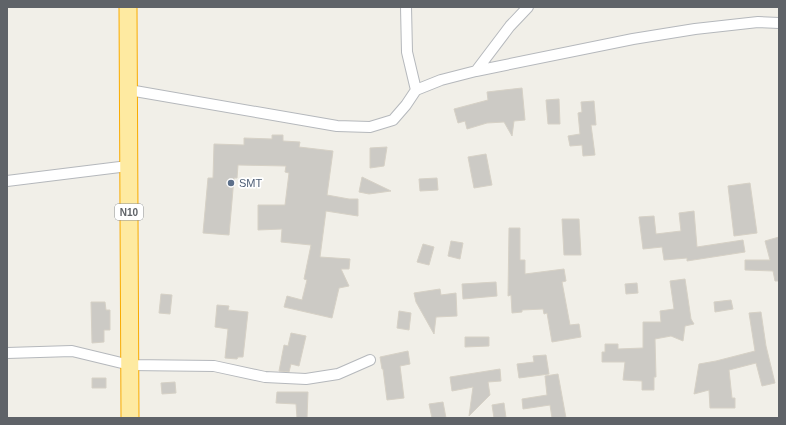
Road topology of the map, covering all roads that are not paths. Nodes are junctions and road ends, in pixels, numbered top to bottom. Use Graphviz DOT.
graph roads {
  1 [pos="128,7"];
  2 [pos="406,7"];
  3 [pos="528,7"];
  4 [pos="779,23"];
  5 [pos="476,71"];
  6 [pos="129,90"];
  7 [pos="416,90"];
  8 [pos="128,166"];
  9 [pos="7,181"];
  10 [pos="7,353"];
  11 [pos="370,360"];
  12 [pos="130,365"];
  13 [pos="130,418"];
  1 -- 6 [label="highway, N10"];
  2 -- 7 [label="street"];
  3 -- 5 [label="street"];
  4 -- 5 [label="street"];
  5 -- 7 [label="street"];
  6 -- 7 [label="street"];
  6 -- 8 [label="highway, N10"];
  8 -- 9 [label="street"];
  8 -- 12 [label="highway, N10"];
  10 -- 12 [label="street"];
  11 -- 12 [label="street"];
  12 -- 13 [label="highway, N10"];
}
